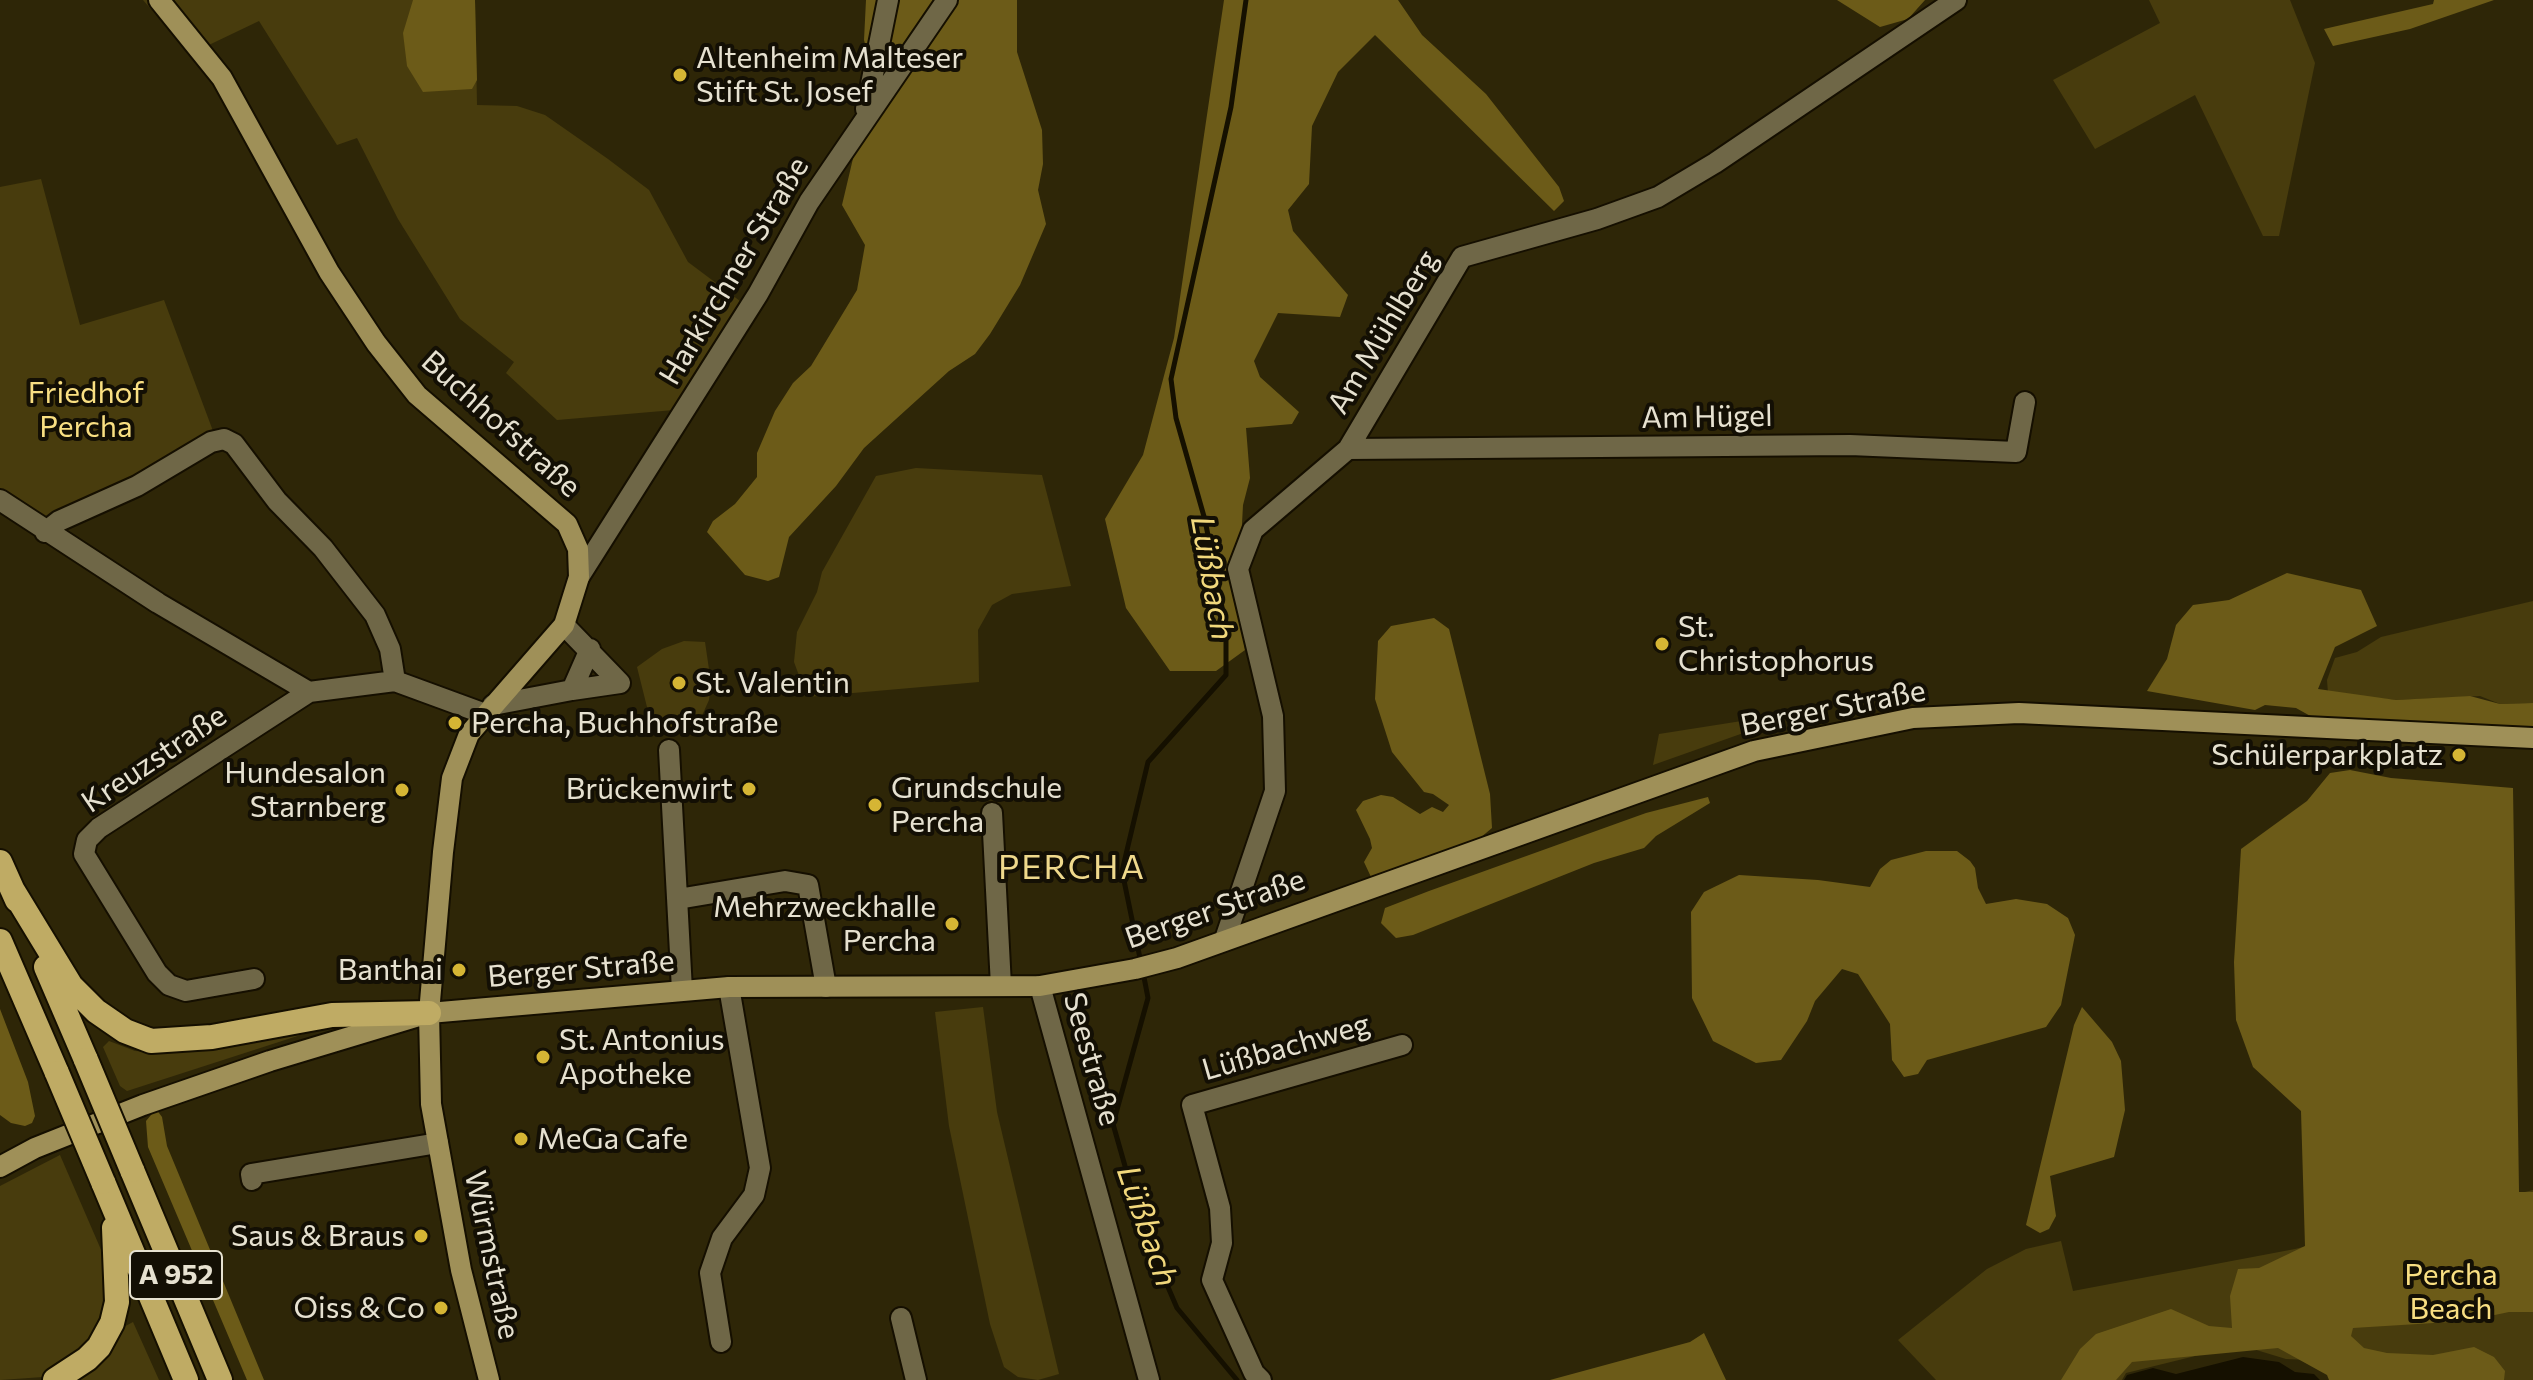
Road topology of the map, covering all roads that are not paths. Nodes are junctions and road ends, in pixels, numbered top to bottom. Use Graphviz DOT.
graph roads {
  1 [pos="159,0"];
  2 [pos="888,0"];
  3 [pos="947,0"];
  4 [pos="1956,0"];
  5 [pos="865,117"];
  6 [pos="2025,402"];
  7 [pos="1348,449"];
  8 [pos="0,500"];
  9 [pos="45,532"];
  10 [pos="579,577"];
  11 [pos="564,625"];
  12 [pos="590,649"];
  13 [pos="395,681"];
  14 [pos="572,690"];
  15 [pos="309,692"];
  16 [pos="489,710"];
  17 [pos="2533,738"];
  18 [pos="669,750"];
  19 [pos="992,813"];
  20 [pos="0,862"];
  21 [pos="12,889"];
  22 [pos="678,899"];
  23 [pos="1225,939"];
  24 [pos="0,941"];
  25 [pos="254,979"];
  26 [pos="1001,986"];
  27 [pos="1040,986"];
  28 [pos="729,987"];
  29 [pos="826,987"];
  30 [pos="682,990"];
  31 [pos="429,1013"];
  32 [pos="1402,1045"];
  33 [pos="438,1143"];
  34 [pos="0,1167"];
  35 [pos="252,1180"];
  36 [pos="107,1192"];
  37 [pos="901,1318"];
  38 [pos="721,1342"];
  39 [pos="55,1380"];
  40 [pos="186,1380"];
  41 [pos="220,1380"];
  42 [pos="489,1380"];
  43 [pos="916,1380"];
  44 [pos="1149,1380"];
  45 [pos="1261,1380"];
  1 -- 10 [label="main road, Buchhofstraße"];
  2 -- 5 [label="street"];
  3 -- 5 [label="street, Harkirchner Straße"];
  4 -- 7 [label="street, Am Mühlberg"];
  5 -- 10 [label="street, Harkirchner Straße"];
  6 -- 7 [label="street, Am Hügel"];
  7 -- 23 [label="street, Am Mühlberg"];
  8 -- 9 [label="street"];
  9 -- 13 [label="street"];
  9 -- 15 [label="street"];
  10 -- 11 [label="main road, Buchhofstraße"];
  11 -- 12 [label="street"];
  11 -- 16 [label="main road, Buchhofstraße"];
  12 -- 14 [label="street"];
  12 -- 14 [label="street"];
  13 -- 15 [label="street, Kreuzstraße"];
  13 -- 16 [label="street, Kreuzstraße"];
  14 -- 16 [label="street"];
  15 -- 25 [label="street, Kreuzstraße"];
  16 -- 31 [label="main road, Buchhofstraße"];
  17 -- 23 [label="main road, Berger Straße"];
  18 -- 22 [label="street"];
  19 -- 26 [label="street"];
  20 -- 21 [label="highway, A 952"];
  21 -- 31 [label="highway"];
  21 -- 41 [label="highway, A 952, bridge"];
  22 -- 29 [label="street"];
  22 -- 30 [label="street"];
  23 -- 27 [label="main road, Berger Straße"];
  24 -- 36 [label="highway, A 952, bridge"];
  26 -- 27 [label="main road, Berger Straße"];
  26 -- 29 [label="main road, Berger Straße"];
  27 -- 44 [label="street, Seestraße"];
  28 -- 29 [label="main road, Berger Straße"];
  28 -- 30 [label="main road, Berger Straße"];
  28 -- 38 [label="street"];
  30 -- 31 [label="main road, Berger Straße"];
  31 -- 33 [label="main road, Würmstraße"];
  31 -- 34 [label="main road, Berger Straße"];
  32 -- 45 [label="street, Lüßbachweg"];
  33 -- 35 [label="street, Würmstraße"];
  33 -- 42 [label="main road, Würmstraße"];
  36 -- 39 [label="highway"];
  36 -- 40 [label="highway, A 952"];
  37 -- 43 [label="street"];
}
